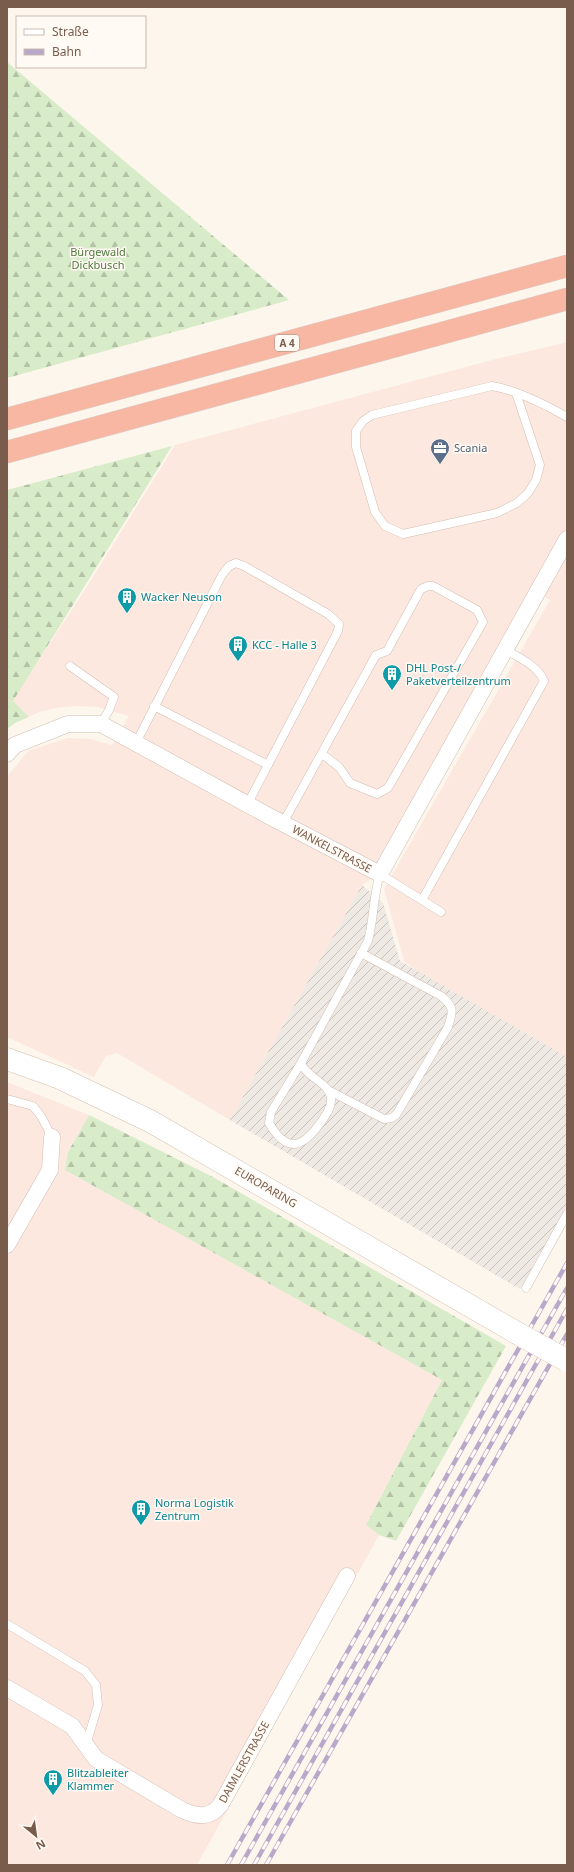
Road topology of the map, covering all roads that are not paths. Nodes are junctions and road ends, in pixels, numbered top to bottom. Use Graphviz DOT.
graph roads {
  1 [pos="567,266"];
  2 [pos="567,299"];
  3 [pos="516,393"];
  4 [pos="567,417"];
  5 [pos="7,419"];
  6 [pos="7,452"];
  7 [pos="567,539"];
  8 [pos="505,650"];
  9 [pos="70,666"];
  10 [pos="154,706"];
  11 [pos="101,724"];
  12 [pos="136,743"];
  13 [pos="7,754"];
  14 [pos="322,754"];
  15 [pos="268,765"];
  16 [pos="247,805"];
  17 [pos="283,823"];
  18 [pos="380,874"];
  19 [pos="422,900"];
  20 [pos="441,912"];
  21 [pos="361,953"];
  22 [pos="7,1059"];
  23 [pos="301,1063"];
  24 [pos="328,1090"];
  25 [pos="7,1099"];
  26 [pos="52,1137"];
  27 [pos="567,1214"];
  28 [pos="7,1245"];
  29 [pos="526,1288"];
  30 [pos="567,1360"];
  31 [pos="347,1576"];
  32 [pos="7,1624"];
  33 [pos="7,1688"];
  34 [pos="86,1745"];
  1 -- 5 [label="highway, A 4"];
  2 -- 6 [label="highway"];
  3 -- 3 [label="lane"];
  3 -- 4 [label="lane"];
  7 -- 8 [label="street, WANKELSTRASSE"];
  8 -- 18 [label="street, WANKELSTRASSE"];
  8 -- 19 [label="lane"];
  9 -- 11 [label="lane"];
  10 -- 12 [label="lane"];
  10 -- 15 [label="lane"];
  10 -- 15 [label="lane"];
  11 -- 12 [label="street, WANKELSTRASSE"];
  11 -- 13 [label="street, WANKELSTRASSE"];
  12 -- 16 [label="street, WANKELSTRASSE"];
  14 -- 14 [label="lane"];
  14 -- 17 [label="lane"];
  15 -- 16 [label="lane"];
  16 -- 17 [label="street, WANKELSTRASSE"];
  17 -- 18 [label="street, WANKELSTRASSE"];
  18 -- 19 [label="lane"];
  18 -- 21 [label="lane"];
  19 -- 20 [label="lane"];
  21 -- 23 [label="lane"];
  21 -- 24 [label="lane"];
  22 -- 30 [label="street, EUROPARING, bridge"];
  23 -- 24 [label="lane"];
  23 -- 24 [label="lane"];
  25 -- 26 [label="lane"];
  26 -- 28 [label="street"];
  27 -- 29 [label="lane"];
  31 -- 34 [label="street, DAIMLERSTRASSE"];
  32 -- 34 [label="lane"];
  33 -- 34 [label="street, DAIMLERSTRASSE"];
}
